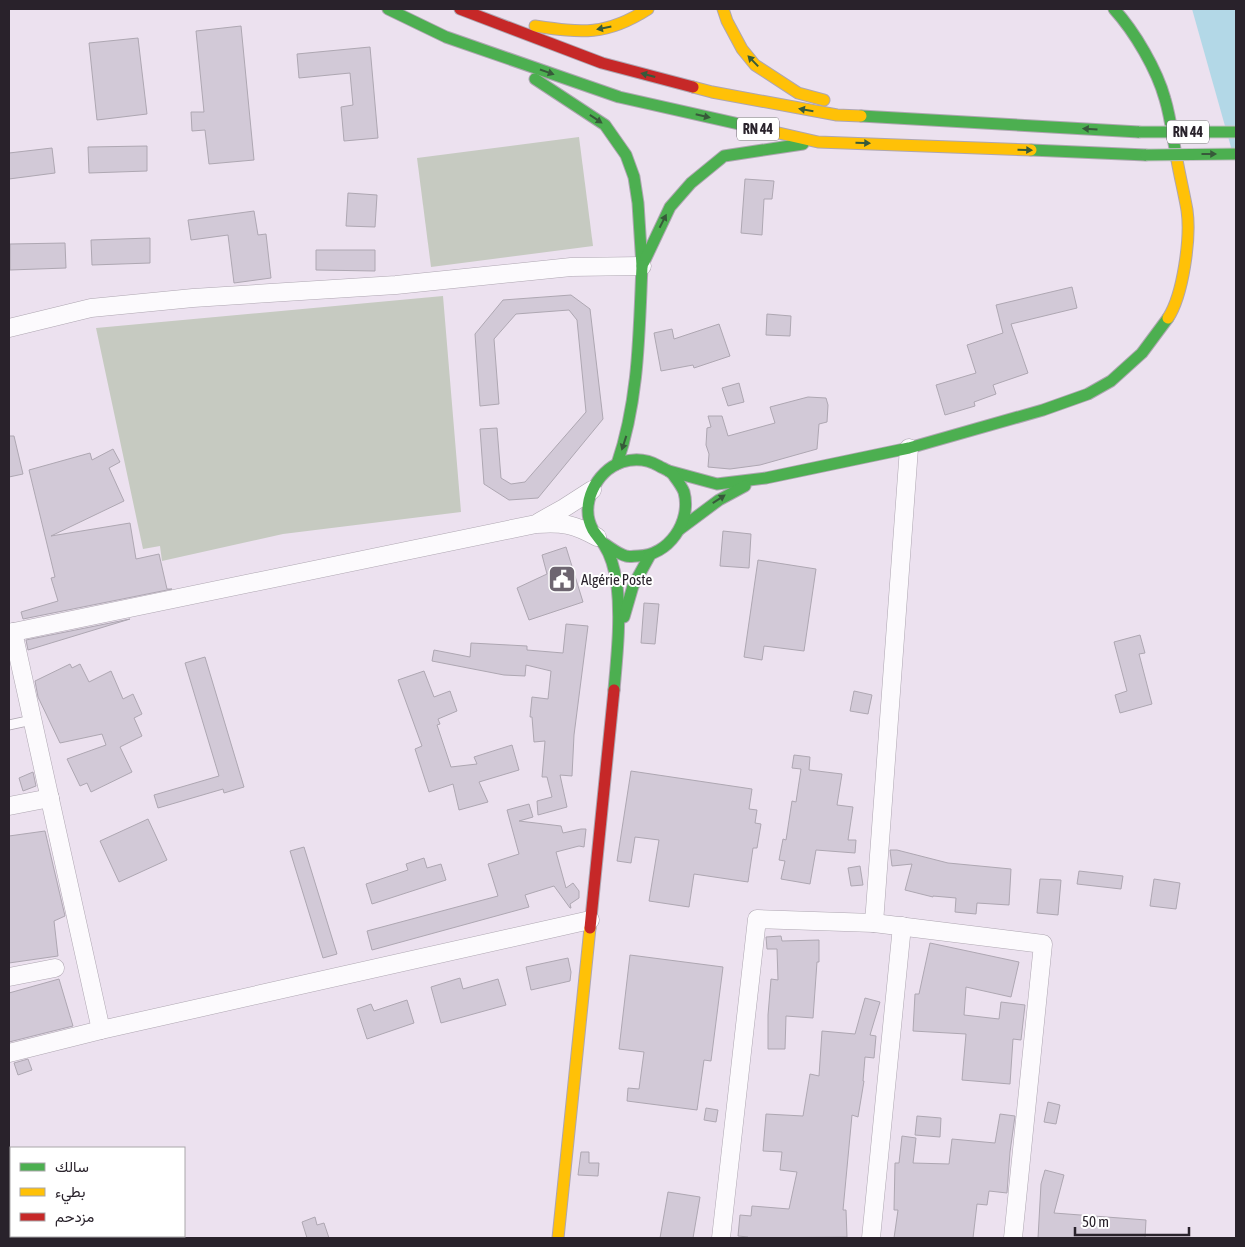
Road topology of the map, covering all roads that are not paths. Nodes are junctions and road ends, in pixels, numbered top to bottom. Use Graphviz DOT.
graph roads {
  1 [pos="388,9"];
  2 [pos="460,9"];
  3 [pos="648,9"];
  4 [pos="723,9"];
  5 [pos="1114,9"];
  6 [pos="446,37"];
  7 [pos="929,120"];
  8 [pos="1236,132"];
  9 [pos="818,142"];
  10 [pos="1236,154"];
  11 [pos="642,266"];
  12 [pos="9,328"];
  13 [pos="635,388"];
  14 [pos="640,423"];
  15 [pos="909,448"];
  16 [pos="649,451"];
  17 [pos="656,463"];
  18 [pos="617,464"];
  19 [pos="669,471"];
  20 [pos="766,478"];
  21 [pos="592,490"];
  22 [pos="536,524"];
  23 [pos="680,529"];
  24 [pos="600,540"];
  25 [pos="650,555"];
  26 [pos="11,633"];
  27 [pos="618,638"];
  28 [pos="32,720"];
  29 [pos="9,724"];
  30 [pos="50,798"];
  31 [pos="9,806"];
  32 [pos="590,920"];
  33 [pos="874,923"];
  34 [pos="902,926"];
  35 [pos="55,968"];
  36 [pos="9,977"];
  37 [pos="101,1030"];
  38 [pos="9,1053"];
  39 [pos="558,1238"];
  40 [pos="721,1238"];
  41 [pos="871,1238"];
  42 [pos="1012,1238"];
  1 -- 6 [label="main road, RN 44"];
  3 -- 2 [label="main road, one-way"];
  7 -- 2 [label="main road, RN 44, one-way"];
  7 -- 4 [label="main road, one-way"];
  5 -- 15 [label="main road"];
  6 -- 9 [label="main road, RN 44, one-way"];
  6 -- 11 [label="main road, one-way"];
  8 -- 7 [label="main road, RN 44, one-way, bridge"];
  9 -- 10 [label="main road, RN 44, one-way, bridge"];
  11 -- 9 [label="main road, one-way"];
  11 -- 12 [label="street"];
  11 -- 13 [label="main road"];
  13 -- 14 [label="main road"];
  13 -- 18 [label="main road, one-way"];
  15 -- 20 [label="main road"];
  15 -- 33 [label="street"];
  16 -- 17 [label="main road"];
  17 -- 18 [label="main road"];
  17 -- 19 [label="main road"];
  18 -- 21 [label="main road"];
  19 -- 20 [label="main road"];
  19 -- 23 [label="main road"];
  23 -- 20 [label="main road, one-way"];
  21 -- 22 [label="street"];
  21 -- 24 [label="main road"];
  22 -- 24 [label="street"];
  22 -- 26 [label="street"];
  23 -- 25 [label="main road"];
  24 -- 25 [label="main road"];
  24 -- 27 [label="main road"];
  25 -- 27 [label="main road"];
  26 -- 28 [label="street"];
  27 -- 32 [label="main road"];
  28 -- 29 [label="lane"];
  28 -- 30 [label="street"];
  30 -- 31 [label="street"];
  30 -- 37 [label="street"];
  32 -- 37 [label="street"];
  32 -- 39 [label="main road"];
  33 -- 34 [label="street"];
  33 -- 40 [label="street"];
  34 -- 41 [label="street"];
  34 -- 42 [label="street"];
  35 -- 36 [label="street"];
  37 -- 38 [label="street"];
}
